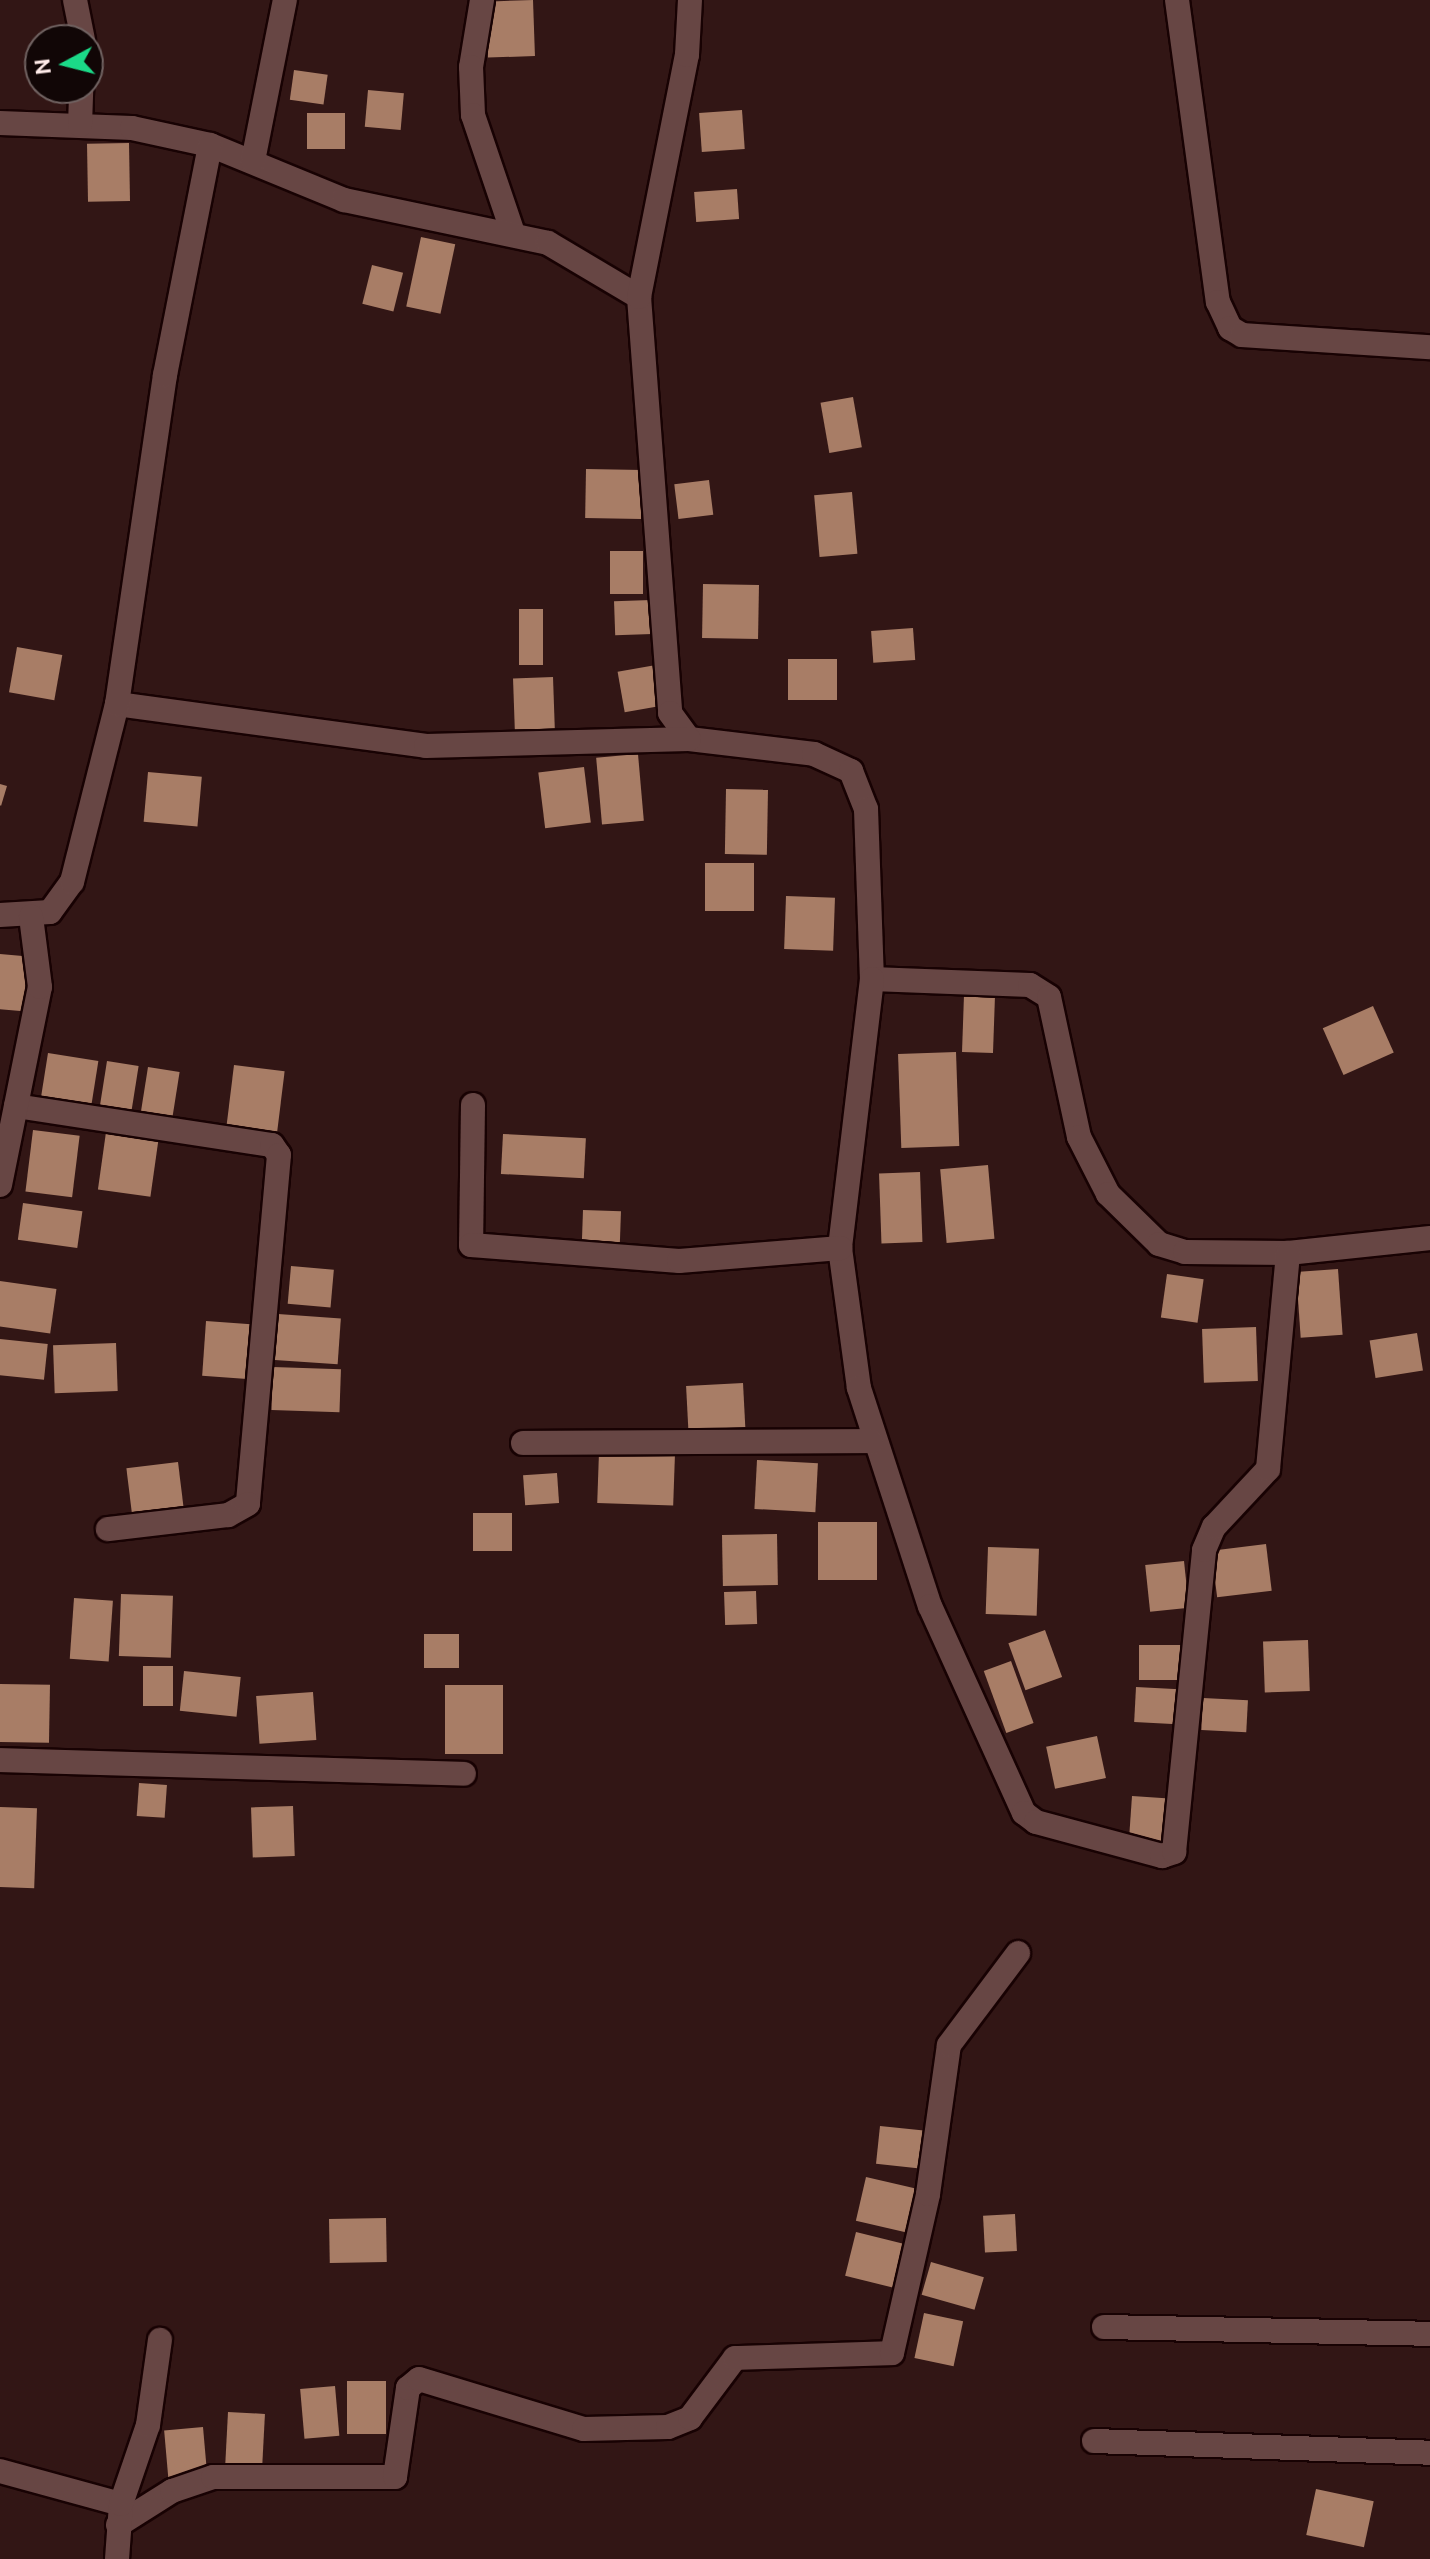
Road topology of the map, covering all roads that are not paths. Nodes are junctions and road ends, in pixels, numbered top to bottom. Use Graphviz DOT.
graph roads {
  1 [pos="75,0"];
  2 [pos="285,0"];
  3 [pos="482,0"];
  4 [pos="690,0"];
  5 [pos="1177,0"];
  6 [pos="80,24"];
  7 [pos="81,104"];
  8 [pos="0,123"];
  9 [pos="80,125"];
  10 [pos="210,145"];
  11 [pos="253,161"];
  12 [pos="513,233"];
  13 [pos="639,297"];
  14 [pos="1430,347"];
  15 [pos="117,704"];
  16 [pos="689,739"];
  17 [pos="0,915"];
  18 [pos="31,917"];
  19 [pos="872,979"];
  20 [pos="473,1105"];
  21 [pos="16,1106"];
  22 [pos="0,1185"];
  23 [pos="1430,1238"];
  24 [pos="840,1248"];
  25 [pos="1288,1253"];
  26 [pos="871,1441"];
  27 [pos="523,1443"];
  28 [pos="108,1529"];
  29 [pos="0,1760"];
  30 [pos="464,1774"];
  31 [pos="1018,1953"];
  32 [pos="1104,2327"];
  33 [pos="1430,2334"];
  34 [pos="160,2340"];
  35 [pos="1094,2441"];
  36 [pos="1430,2453"];
  37 [pos="0,2471"];
  38 [pos="120,2514"];
  39 [pos="117,2559"];
  1 -- 6 [label="street"];
  2 -- 11 [label="street"];
  3 -- 12 [label="street"];
  4 -- 13 [label="street"];
  5 -- 14 [label="street"];
  7 -- 9 [label="street"];
  8 -- 9 [label="street"];
  9 -- 10 [label="street"];
  10 -- 11 [label="street"];
  10 -- 15 [label="street"];
  11 -- 12 [label="street"];
  12 -- 13 [label="street"];
  13 -- 16 [label="street"];
  15 -- 16 [label="street"];
  15 -- 18 [label="street"];
  16 -- 19 [label="street"];
  17 -- 18 [label="street"];
  18 -- 21 [label="street"];
  19 -- 24 [label="street"];
  19 -- 25 [label="street"];
  20 -- 24 [label="street"];
  21 -- 22 [label="street"];
  21 -- 28 [label="street"];
  23 -- 25 [label="street"];
  24 -- 26 [label="street"];
  25 -- 26 [label="street"];
  26 -- 27 [label="street"];
  29 -- 30 [label="street"];
  31 -- 38 [label="street"];
  32 -- 33 [label="street"];
  34 -- 38 [label="street"];
  35 -- 36 [label="street"];
  37 -- 38 [label="street"];
  38 -- 39 [label="street"];
}
